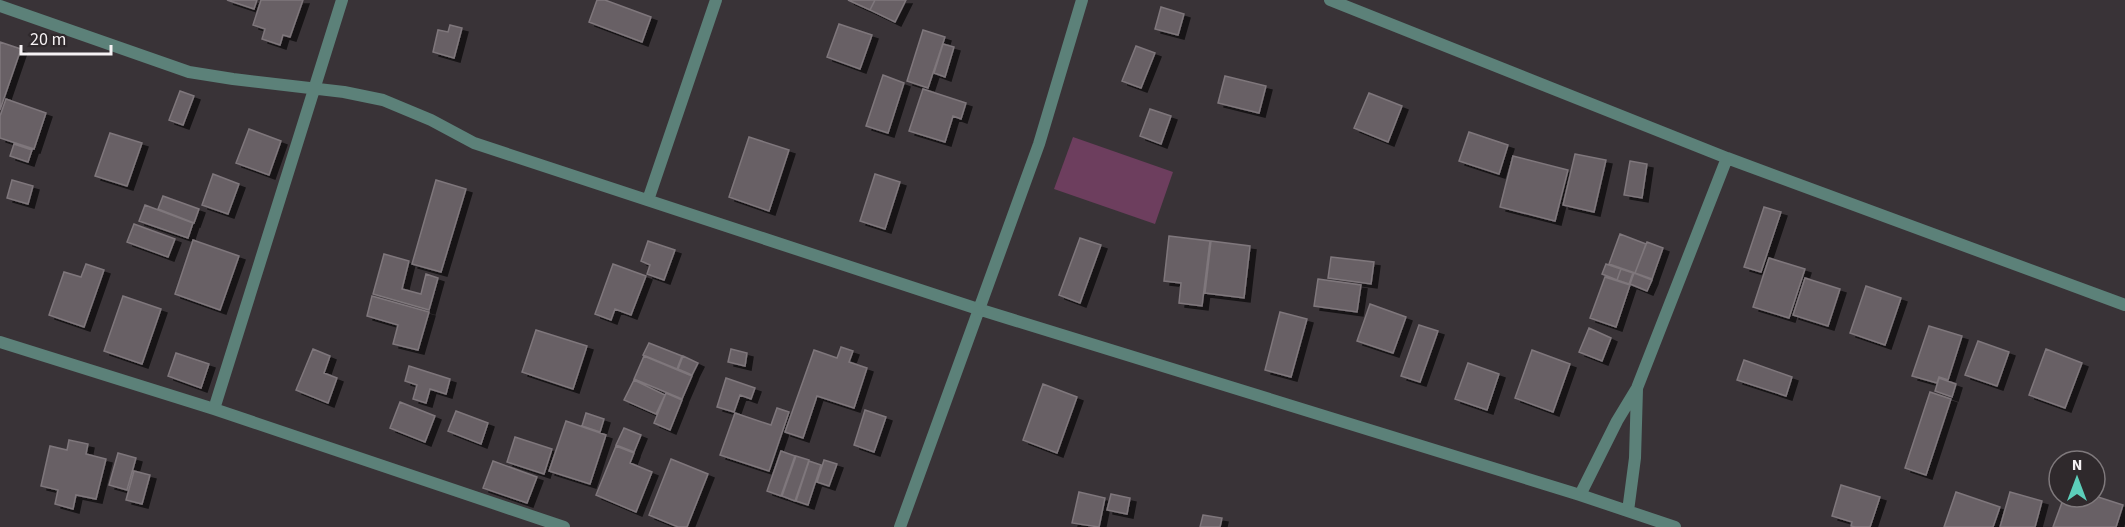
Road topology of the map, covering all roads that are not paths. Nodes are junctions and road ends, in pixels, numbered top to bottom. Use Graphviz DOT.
graph roads {
  1 [pos="342,0"];
  2 [pos="716,0"];
  3 [pos="1082,0"];
  4 [pos="1330,0"];
  5 [pos="0,6"];
  6 [pos="313,88"];
  7 [pos="1727,158"];
  8 [pos="648,200"];
  9 [pos="2125,305"];
  10 [pos="978,309"];
  11 [pos="0,342"];
  12 [pos="1638,388"];
  13 [pos="214,409"];
  14 [pos="1580,495"];
  15 [pos="1628,511"];
  16 [pos="564,527"];
  17 [pos="900,527"];
  18 [pos="1675,527"];
  1 -- 6 [label="street"];
  2 -- 8 [label="street"];
  3 -- 10 [label="street"];
  4 -- 7 [label="street"];
  5 -- 6 [label="street"];
  6 -- 8 [label="street"];
  6 -- 13 [label="street"];
  7 -- 9 [label="street"];
  7 -- 12 [label="street"];
  8 -- 10 [label="street"];
  10 -- 14 [label="street"];
  10 -- 17 [label="street"];
  11 -- 13 [label="street"];
  12 -- 14 [label="street"];
  12 -- 15 [label="street"];
  13 -- 16 [label="street"];
  14 -- 15 [label="street"];
  15 -- 18 [label="street"];
}
